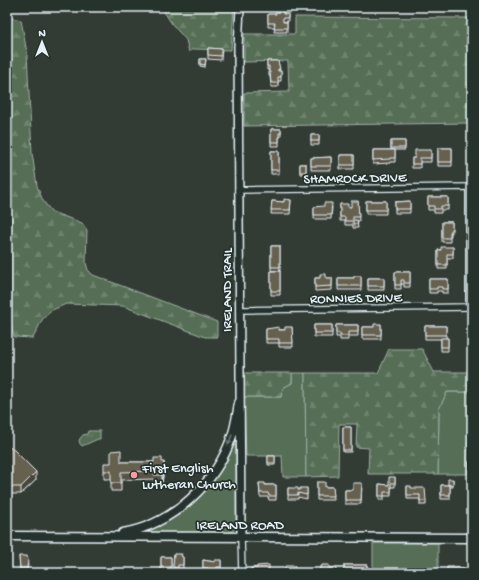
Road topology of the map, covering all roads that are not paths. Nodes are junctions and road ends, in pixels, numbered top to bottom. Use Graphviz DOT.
graph roads {
  1 [pos="240,7"];
  2 [pos="470,187"];
  3 [pos="238,190"];
  4 [pos="470,307"];
  5 [pos="239,310"];
  6 [pos="239,403"];
  7 [pos="470,463"];
  8 [pos="7,536"];
  9 [pos="103,536"];
  10 [pos="241,537"];
  11 [pos="471,538"];
  12 [pos="242,573"];
  1 -- 3 [label="street, IRELAND TRAIL"];
  2 -- 3 [label="street, SHAMROCK DRIVE"];
  2 -- 4 [label="street"];
  3 -- 5 [label="street, IRELAND TRAIL"];
  4 -- 5 [label="street, RONNIES DRIVE"];
  5 -- 6 [label="street, IRELAND TRAIL"];
  6 -- 9 [label="main road, one-way"];
  6 -- 10 [label="street, IRELAND TRAIL"];
  7 -- 11 [label="lane"];
  8 -- 9 [label="main road, IRELAND ROAD"];
  9 -- 10 [label="main road, IRELAND ROAD"];
  10 -- 11 [label="main road, IRELAND ROAD"];
  10 -- 12 [label="street, IRELAND TRAIL"];
}
